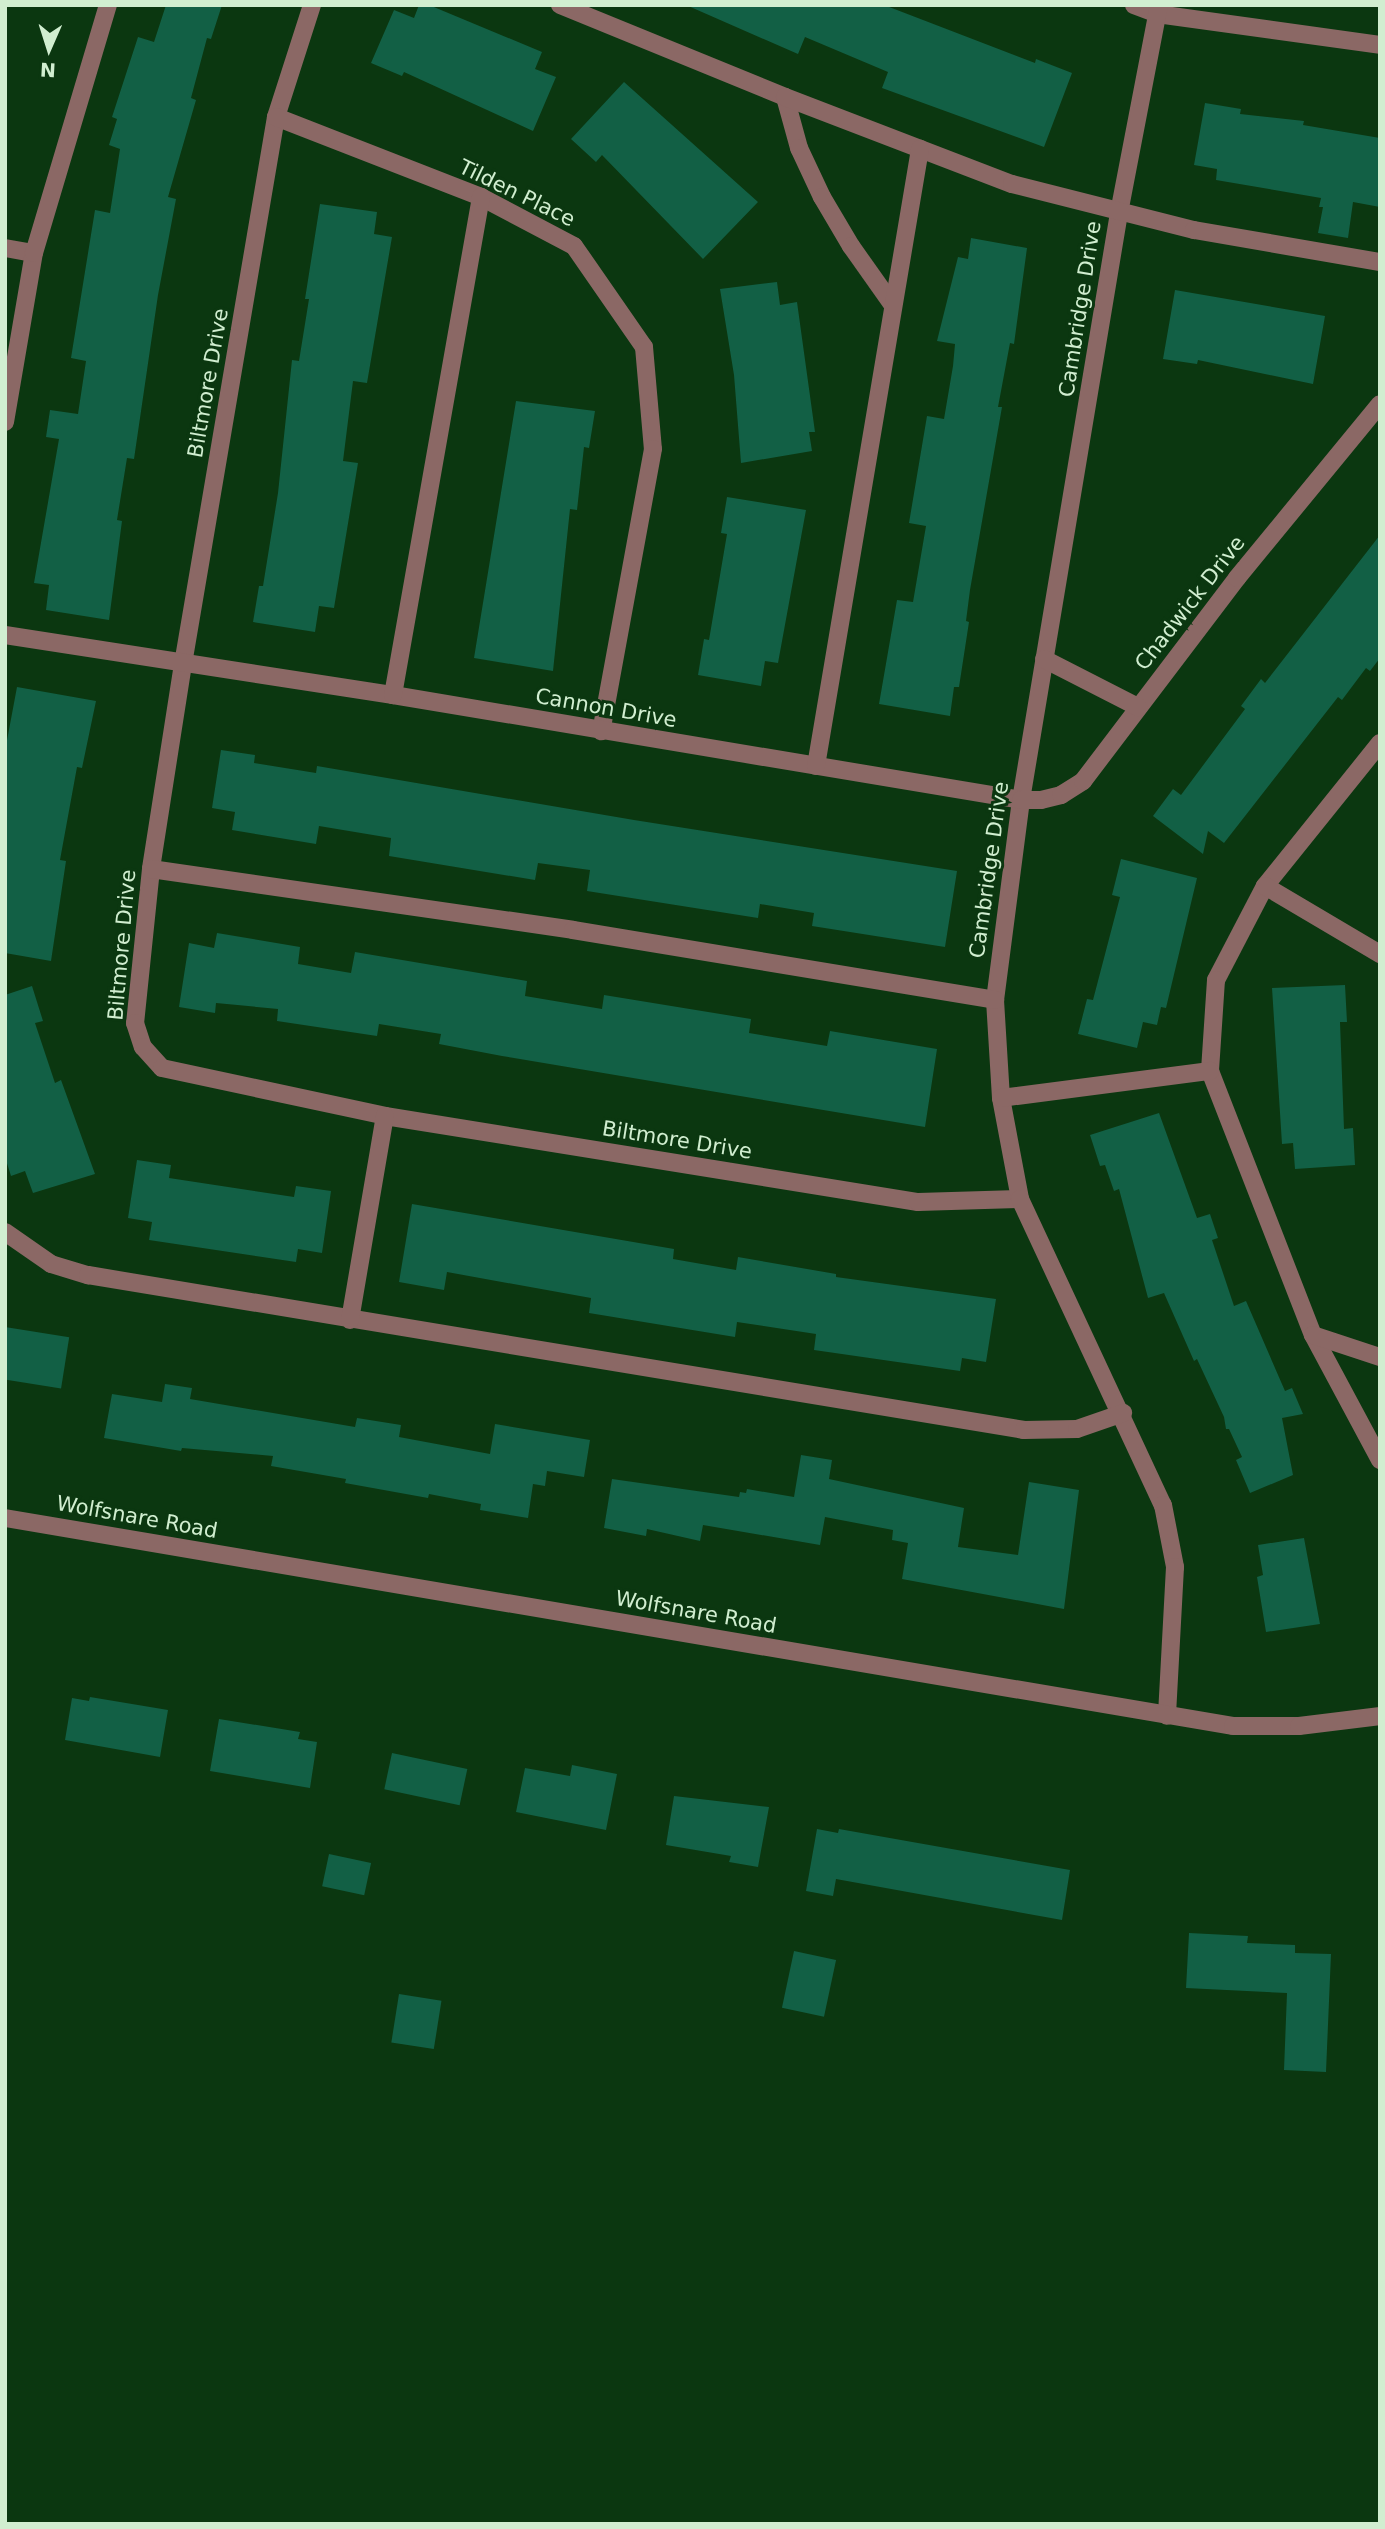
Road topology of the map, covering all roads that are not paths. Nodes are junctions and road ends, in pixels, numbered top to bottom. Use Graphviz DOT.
graph roads {
  1 [pos="108,5"];
  2 [pos="312,5"];
  3 [pos="560,5"];
  4 [pos="1134,5"];
  5 [pos="1158,10"];
  6 [pos="1380,44"];
  7 [pos="785,97"];
  8 [pos="276,117"];
  9 [pos="920,149"];
  10 [pos="481,197"];
  11 [pos="1119,213"];
  12 [pos="5,248"];
  13 [pos="34,253"];
  14 [pos="1380,262"];
  15 [pos="892,304"];
  16 [pos="1380,404"];
  17 [pos="5,422"];
  18 [pos="5,635"];
  19 [pos="1044,659"];
  20 [pos="183,664"];
  21 [pos="393,695"];
  22 [pos="1138,707"];
  23 [pos="601,731"];
  24 [pos="1380,743"];
  25 [pos="816,766"];
  26 [pos="1021,800"];
  27 [pos="151,869"];
  28 [pos="1265,886"];
  29 [pos="1380,954"];
  30 [pos="995,1000"];
  31 [pos="1210,1071"];
  32 [pos="1001,1098"];
  33 [pos="385,1116"];
  34 [pos="1020,1199"];
  35 [pos="5,1232"];
  36 [pos="350,1320"];
  37 [pos="1312,1335"];
  38 [pos="1380,1357"];
  39 [pos="1123,1413"];
  40 [pos="1380,1460"];
  41 [pos="5,1518"];
  42 [pos="1167,1716"];
  43 [pos="1380,1716"];
  1 -- 13 [label="street"];
  2 -- 8 [label="street, Biltmore Drive"];
  3 -- 7 [label="street"];
  4 -- 5 [label="street"];
  5 -- 6 [label="street"];
  5 -- 11 [label="street, Cambridge Drive"];
  7 -- 9 [label="street"];
  7 -- 15 [label="street"];
  8 -- 10 [label="street, Tilden Place"];
  8 -- 20 [label="street, Biltmore Drive"];
  9 -- 11 [label="street"];
  9 -- 15 [label="street"];
  10 -- 21 [label="street"];
  10 -- 23 [label="street, Tilden Place"];
  11 -- 14 [label="street"];
  11 -- 19 [label="street, Cambridge Drive"];
  12 -- 13 [label="street"];
  13 -- 17 [label="street"];
  15 -- 25 [label="street"];
  16 -- 22 [label="street, Chadwick Drive"];
  18 -- 20 [label="street, Cannon Drive"];
  19 -- 22 [label="street"];
  19 -- 26 [label="street, Cambridge Drive"];
  20 -- 21 [label="street, Cannon Drive"];
  20 -- 27 [label="street, Biltmore Drive"];
  21 -- 23 [label="street, Cannon Drive"];
  22 -- 26 [label="street, Chadwick Drive"];
  23 -- 25 [label="street, Cannon Drive"];
  24 -- 28 [label="street"];
  25 -- 26 [label="street, Cannon Drive"];
  26 -- 30 [label="street, Cambridge Drive"];
  27 -- 30 [label="street"];
  27 -- 33 [label="street, Biltmore Drive"];
  28 -- 29 [label="street"];
  28 -- 31 [label="street"];
  30 -- 32 [label="street, Cambridge Drive"];
  31 -- 32 [label="street"];
  31 -- 37 [label="street"];
  32 -- 34 [label="street, Cambridge Drive"];
  33 -- 34 [label="street, Biltmore Drive"];
  33 -- 36 [label="street"];
  34 -- 39 [label="street, Cambridge Drive"];
  35 -- 36 [label="street"];
  36 -- 39 [label="street"];
  37 -- 38 [label="street"];
  37 -- 40 [label="street"];
  39 -- 42 [label="street, Cambridge Drive"];
  41 -- 42 [label="street, Wolfsnare Road"];
  42 -- 43 [label="street, Wolfsnare Road"];
}
